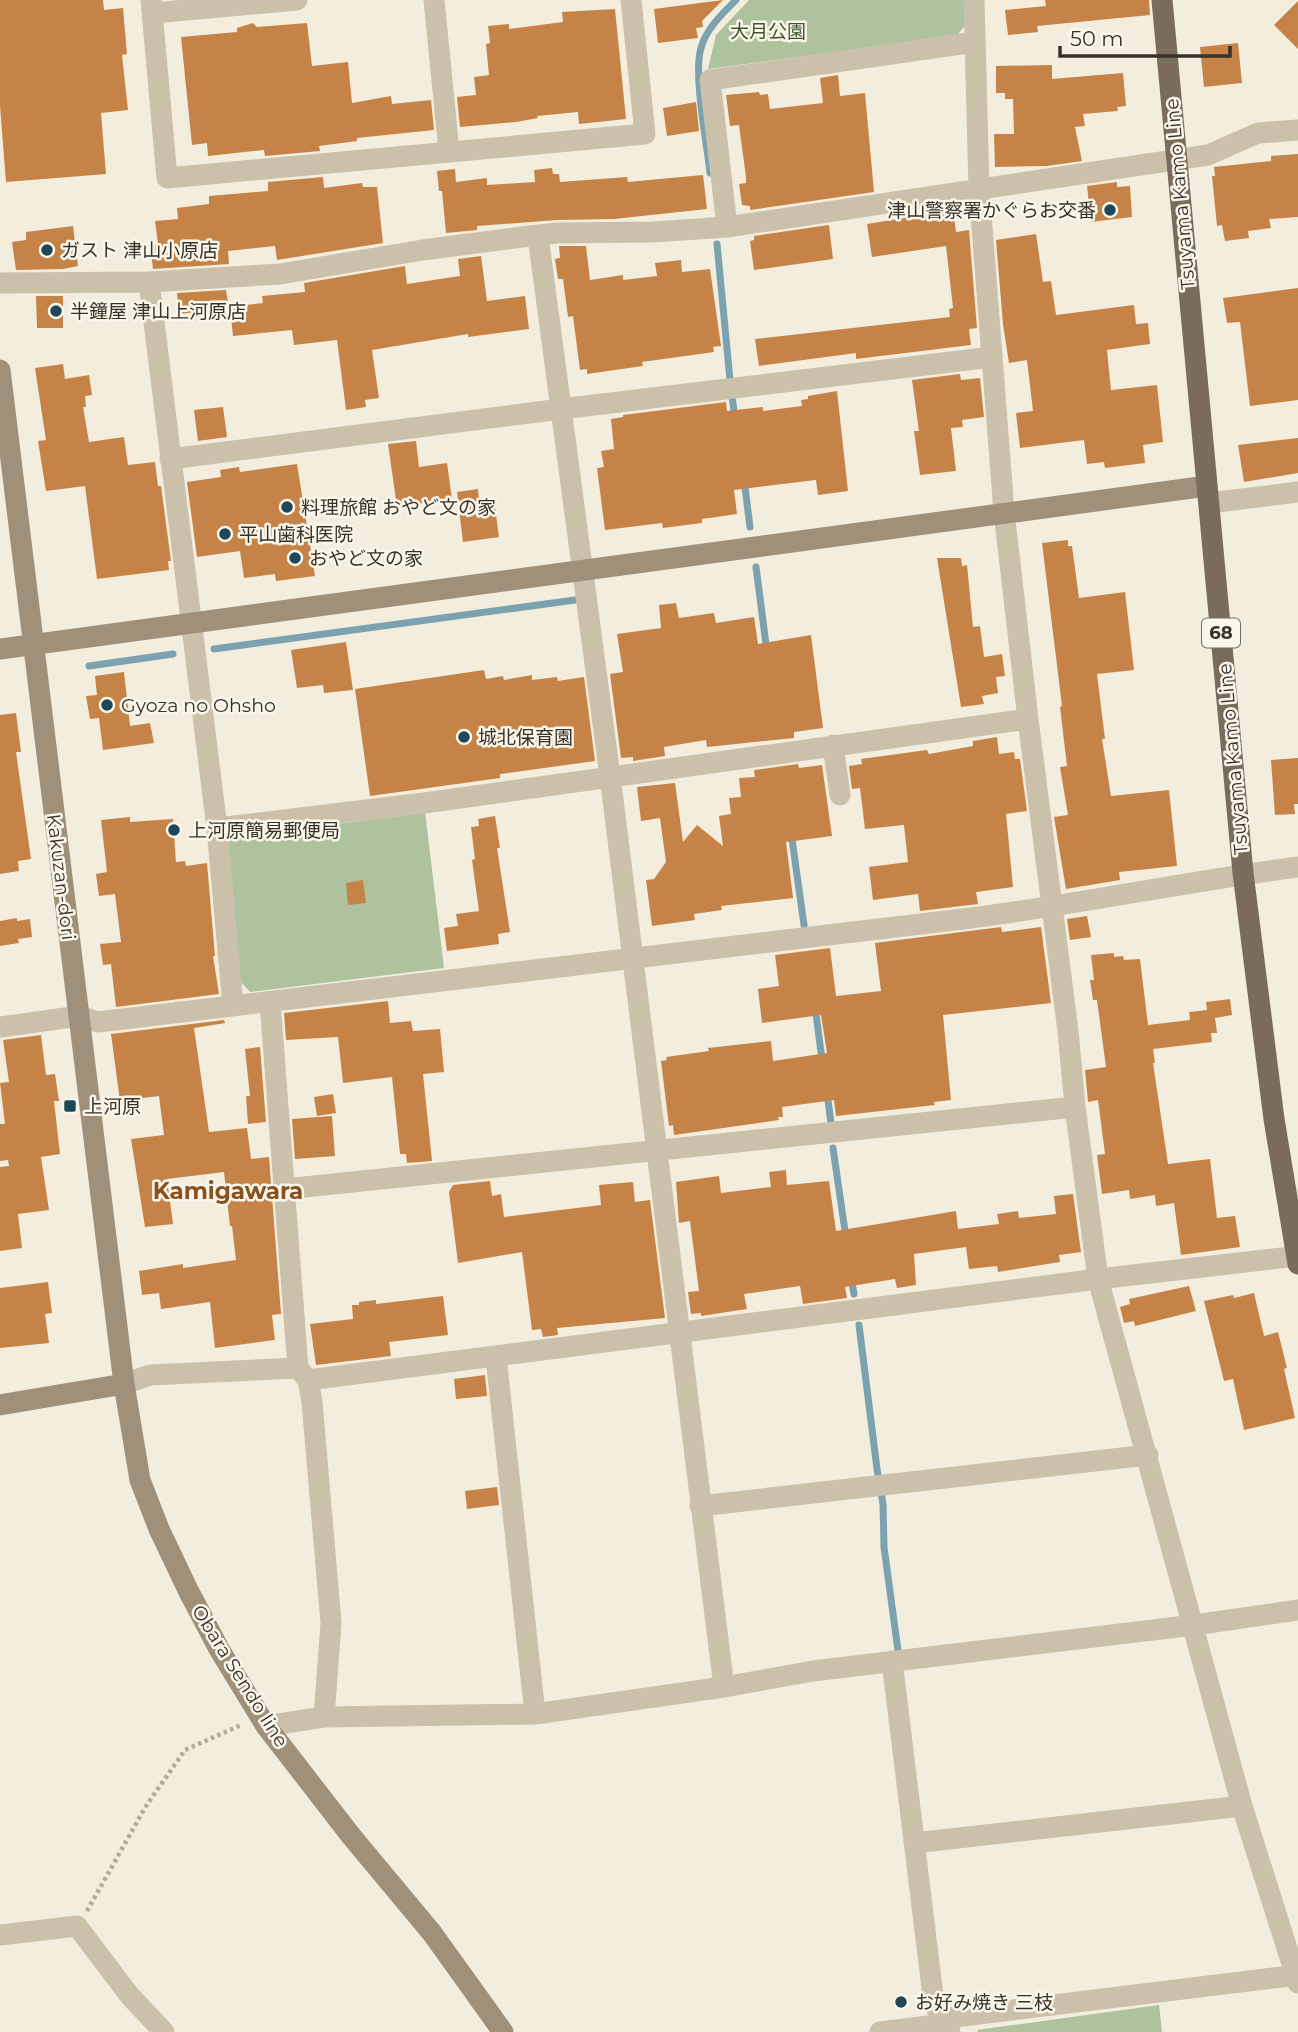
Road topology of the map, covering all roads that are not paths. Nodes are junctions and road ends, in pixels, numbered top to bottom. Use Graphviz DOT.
graph roads {
  1 [pos="297,0"];
  2 [pos="434,0"];
  3 [pos="631,0"];
  4 [pos="974,0"];
  5 [pos="1162,0"];
  6 [pos="152,7"];
  7 [pos="975,42"];
  8 [pos="1298,130"];
  9 [pos="449,151"];
  10 [pos="1177,159"];
  11 [pos="979,188"];
  12 [pos="727,227"];
  13 [pos="538,236"];
  14 [pos="149,282"];
  15 [pos="0,283"];
  16 [pos="992,357"];
  17 [pos="0,370"];
  18 [pos="561,409"];
  19 [pos="170,459"];
  20 [pos="1298,492"];
  21 [pos="1208,494"];
  22 [pos="1004,512"];
  23 [pos="582,571"];
  24 [pos="190,623"];
  25 [pos="32,645"];
  26 [pos="0,649"];
  27 [pos="1028,719"];
  28 [pos="832,746"];
  29 [pos="610,776"];
  30 [pos="840,795"];
  31 [pos="217,828"];
  32 [pos="1298,867"];
  33 [pos="1243,873"];
  34 [pos="1052,908"];
  35 [pos="633,959"];
  36 [pos="270,1002"];
  37 [pos="233,1006"];
  38 [pos="79,1017"];
  39 [pos="0,1027"];
  40 [pos="1075,1107"];
  41 [pos="658,1150"];
  42 [pos="285,1189"];
  43 [pos="1297,1259"];
  44 [pos="1098,1279"];
  45 [pos="681,1334"];
  46 [pos="496,1357"];
  47 [pos="303,1374"];
  48 [pos="124,1384"];
  49 [pos="0,1405"];
  50 [pos="1148,1455"];
  51 [pos="700,1506"];
  52 [pos="1298,1610"];
  53 [pos="1194,1625"];
  54 [pos="898,1661"];
  55 [pos="724,1687"];
  56 [pos="535,1714"];
  57 [pos="324,1717"];
  58 [pos="266,1726"];
  59 [pos="1242,1806"];
  60 [pos="919,1843"];
  61 [pos="0,1935"];
  62 [pos="1297,1977"];
  63 [pos="949,2023"];
  64 [pos="913,2030"];
  65 [pos="164,2032"];
  66 [pos="503,2032"];
  67 [pos="880,2032"];
  1 -- 6 [label="street"];
  2 -- 9 [label="street"];
  3 -- 9 [label="street"];
  4 -- 7 [label="street"];
  5 -- 10 [label="main road, Tsuyama Kamo Line / 68"];
  6 -- 9 [label="street"];
  7 -- 11 [label="street"];
  7 -- 12 [label="street"];
  8 -- 10 [label="street"];
  10 -- 11 [label="street"];
  10 -- 21 [label="main road, Tsuyama Kamo Line / 68"];
  11 -- 12 [label="street"];
  11 -- 16 [label="street"];
  12 -- 13 [label="street"];
  13 -- 14 [label="street"];
  13 -- 18 [label="street"];
  14 -- 15 [label="street"];
  14 -- 19 [label="street"];
  16 -- 18 [label="street"];
  16 -- 22 [label="street"];
  17 -- 25 [label="street, Kakuzan-dori"];
  18 -- 19 [label="street"];
  18 -- 23 [label="street"];
  19 -- 24 [label="street"];
  20 -- 21 [label="street"];
  21 -- 22 [label="street"];
  21 -- 33 [label="main road, Tsuyama Kamo Line / 68"];
  22 -- 23 [label="street"];
  22 -- 27 [label="street"];
  23 -- 24 [label="street"];
  23 -- 29 [label="street"];
  24 -- 25 [label="street"];
  24 -- 31 [label="street"];
  25 -- 26 [label="street"];
  25 -- 38 [label="street, Kakuzan-dori"];
  27 -- 28 [label="street"];
  27 -- 34 [label="street"];
  28 -- 29 [label="street"];
  28 -- 30 [label="street"];
  29 -- 31 [label="street"];
  29 -- 35 [label="street"];
  31 -- 37 [label="street"];
  32 -- 33 [label="street"];
  33 -- 34 [label="street"];
  33 -- 43 [label="main road, Tsuyama Kamo Line / 68"];
  34 -- 35 [label="street"];
  34 -- 40 [label="street"];
  35 -- 36 [label="street"];
  35 -- 41 [label="street"];
  36 -- 37 [label="street"];
  36 -- 42 [label="street"];
  37 -- 38 [label="street"];
  38 -- 39 [label="street"];
  38 -- 48 [label="street, Kakuzan-dori"];
  40 -- 41 [label="street"];
  40 -- 44 [label="street"];
  41 -- 42 [label="street"];
  41 -- 45 [label="street"];
  42 -- 47 [label="street"];
  43 -- 44 [label="street"];
  44 -- 45 [label="street"];
  44 -- 50 [label="street"];
  45 -- 46 [label="street"];
  45 -- 51 [label="street"];
  46 -- 47 [label="street"];
  46 -- 56 [label="street"];
  47 -- 48 [label="street"];
  47 -- 57 [label="street"];
  48 -- 49 [label="street"];
  48 -- 58 [label="street, Obara Sendo line"];
  50 -- 51 [label="street"];
  50 -- 53 [label="street"];
  51 -- 55 [label="street"];
  52 -- 53 [label="street"];
  53 -- 54 [label="street"];
  53 -- 59 [label="street"];
  54 -- 55 [label="street"];
  54 -- 60 [label="street"];
  55 -- 56 [label="street"];
  56 -- 57 [label="street"];
  57 -- 58 [label="street"];
  58 -- 66 [label="street, Obara Sendo line"];
  59 -- 60 [label="street"];
  59 -- 62 [label="street"];
  60 -- 63 [label="street"];
  61 -- 65 [label="street"];
  62 -- 63 [label="street"];
  63 -- 64 [label="street"];
  64 -- 67 [label="street"];
}
